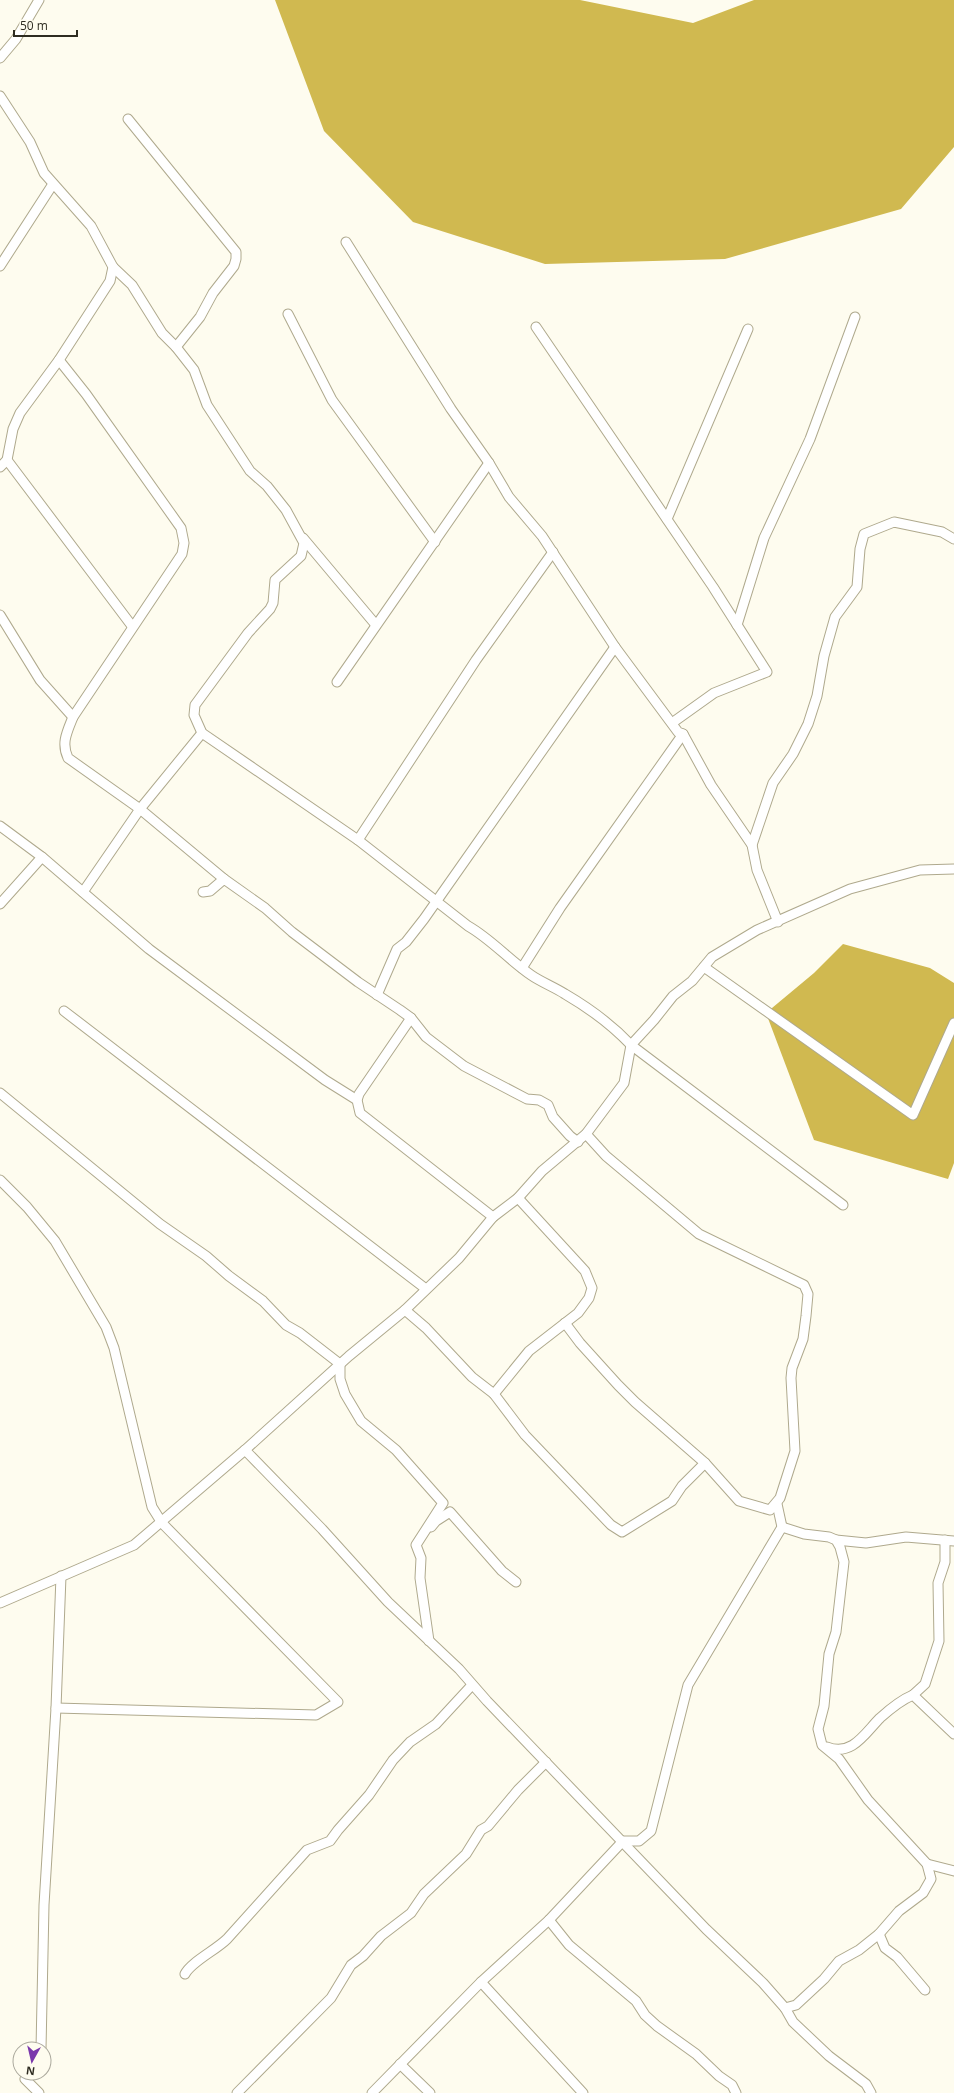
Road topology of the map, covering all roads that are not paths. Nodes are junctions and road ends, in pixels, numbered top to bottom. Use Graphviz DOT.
graph roads {
  1 [pos="39,0"];
  2 [pos="0,58"];
  3 [pos="0,96"];
  4 [pos="128,119"];
  5 [pos="53,184"];
  6 [pos="346,242"];
  7 [pos="0,266"];
  8 [pos="113,267"];
  9 [pos="288,314"];
  10 [pos="855,317"];
  11 [pos="536,327"];
  12 [pos="748,329"];
  13 [pos="176,347"];
  14 [pos="59,360"];
  15 [pos="7,460"];
  16 [pos="489,463"];
  17 [pos="0,467"];
  18 [pos="667,519"];
  19 [pos="303,538"];
  20 [pos="954,539"];
  21 [pos="435,542"];
  22 [pos="553,552"];
  23 [pos="0,615"];
  24 [pos="376,625"];
  25 [pos="737,625"];
  26 [pos="132,626"];
  27 [pos="616,647"];
  28 [pos="337,682"];
  29 [pos="73,717"];
  30 [pos="672,723"];
  31 [pos="202,732"];
  32 [pos="683,734"];
  33 [pos="140,809"];
  34 [pos="0,826"];
  35 [pos="358,840"];
  36 [pos="752,845"];
  37 [pos="42,857"];
  38 [pos="954,869"];
  39 [pos="224,879"];
  40 [pos="83,892"];
  41 [pos="203,892"];
  42 [pos="437,901"];
  43 [pos="0,904"];
  44 [pos="778,922"];
  45 [pos="704,967"];
  46 [pos="522,968"];
  47 [pos="377,995"];
  48 [pos="64,1011"];
  49 [pos="411,1018"];
  50 [pos="954,1023"];
  51 [pos="631,1044"];
  52 [pos="0,1093"];
  53 [pos="357,1100"];
  54 [pos="586,1134"];
  55 [pos="578,1142"];
  56 [pos="0,1180"];
  57 [pos="518,1198"];
  58 [pos="842,1205"];
  59 [pos="493,1217"];
  60 [pos="426,1289"];
  61 [pos="405,1310"];
  62 [pos="565,1323"];
  63 [pos="340,1364"];
  64 [pos="494,1394"];
  65 [pos="245,1450"];
  66 [pos="705,1462"];
  67 [pos="777,1504"];
  68 [pos="162,1523"];
  69 [pos="782,1527"];
  70 [pos="836,1540"];
  71 [pos="950,1541"];
  72 [pos="416,1545"];
  73 [pos="61,1576"];
  74 [pos="516,1582"];
  75 [pos="0,1603"];
  76 [pos="429,1641"];
  77 [pos="472,1684"];
  78 [pos="914,1695"];
  79 [pos="56,1708"];
  80 [pos="954,1734"];
  81 [pos="822,1744"];
  82 [pos="546,1762"];
  83 [pos="623,1842"];
  84 [pos="927,1864"];
  85 [pos="954,1871"];
  86 [pos="549,1920"];
  87 [pos="879,1934"];
  88 [pos="185,1974"];
  89 [pos="481,1982"];
  90 [pos="925,1990"];
  91 [pos="785,2008"];
  92 [pos="40,2041"];
  93 [pos="400,2064"];
  94 [pos="27,2081"];
  95 [pos="39,2093"];
  96 [pos="237,2093"];
  97 [pos="372,2093"];
  98 [pos="430,2093"];
  99 [pos="583,2093"];
  100 [pos="736,2093"];
  101 [pos="871,2093"];
  1 -- 2 [label="street"];
  3 -- 5 [label="street"];
  4 -- 13 [label="street"];
  5 -- 7 [label="street"];
  5 -- 8 [label="street"];
  6 -- 16 [label="street"];
  8 -- 13 [label="street"];
  8 -- 14 [label="street"];
  9 -- 21 [label="street"];
  10 -- 25 [label="street"];
  11 -- 18 [label="street"];
  12 -- 18 [label="street"];
  13 -- 19 [label="street"];
  14 -- 15 [label="street"];
  14 -- 26 [label="street"];
  15 -- 17 [label="street"];
  15 -- 26 [label="street"];
  16 -- 21 [label="street"];
  16 -- 22 [label="street"];
  18 -- 25 [label="street"];
  19 -- 24 [label="street"];
  19 -- 31 [label="street"];
  20 -- 36 [label="street"];
  21 -- 24 [label="street"];
  22 -- 27 [label="street"];
  22 -- 35 [label="street"];
  23 -- 29 [label="street"];
  24 -- 28 [label="street"];
  25 -- 30 [label="street"];
  26 -- 29 [label="street"];
  27 -- 30 [label="street"];
  27 -- 42 [label="street"];
  29 -- 33 [label="street"];
  30 -- 32 [label="street"];
  31 -- 33 [label="street"];
  31 -- 35 [label="street"];
  32 -- 36 [label="street"];
  32 -- 46 [label="street"];
  33 -- 39 [label="street"];
  33 -- 40 [label="street"];
  34 -- 37 [label="street"];
  35 -- 42 [label="street"];
  36 -- 44 [label="street"];
  37 -- 40 [label="street"];
  37 -- 43 [label="street"];
  38 -- 44 [label="street"];
  39 -- 41 [label="street"];
  39 -- 47 [label="street"];
  40 -- 53 [label="street"];
  42 -- 46 [label="street"];
  42 -- 47 [label="street"];
  44 -- 45 [label="street"];
  45 -- 50 [label="street"];
  45 -- 51 [label="street"];
  46 -- 51 [label="street"];
  47 -- 49 [label="street"];
  48 -- 60 [label="street"];
  49 -- 53 [label="street"];
  49 -- 55 [label="street"];
  51 -- 54 [label="street"];
  51 -- 58 [label="street"];
  52 -- 63 [label="street"];
  53 -- 59 [label="street"];
  54 -- 55 [label="street"];
  54 -- 67 [label="street"];
  55 -- 57 [label="street"];
  56 -- 68 [label="street"];
  57 -- 59 [label="street"];
  57 -- 62 [label="street"];
  59 -- 60 [label="street"];
  60 -- 61 [label="street"];
  61 -- 63 [label="street"];
  61 -- 64 [label="street"];
  62 -- 64 [label="street"];
  62 -- 66 [label="street"];
  63 -- 65 [label="street"];
  63 -- 72 [label="street"];
  64 -- 66 [label="street"];
  65 -- 68 [label="street"];
  65 -- 76 [label="street"];
  66 -- 67 [label="street"];
  67 -- 69 [label="street"];
  68 -- 73 [label="street"];
  68 -- 79 [label="street"];
  69 -- 70 [label="street"];
  69 -- 83 [label="street"];
  70 -- 71 [label="street"];
  70 -- 81 [label="street"];
  71 -- 78 [label="street"];
  72 -- 74 [label="street"];
  72 -- 76 [label="street"];
  73 -- 75 [label="street"];
  73 -- 79 [label="street"];
  76 -- 77 [label="street"];
  77 -- 82 [label="street"];
  77 -- 88 [label="street"];
  78 -- 80 [label="street"];
  78 -- 81 [label="street"];
  79 -- 92 [label="street"];
  81 -- 84 [label="street"];
  82 -- 83 [label="street"];
  82 -- 96 [label="street"];
  83 -- 86 [label="street"];
  83 -- 91 [label="street"];
  84 -- 85 [label="street"];
  84 -- 87 [label="street"];
  86 -- 89 [label="street"];
  86 -- 100 [label="street"];
  87 -- 90 [label="street"];
  87 -- 91 [label="street"];
  89 -- 93 [label="street"];
  89 -- 99 [label="street"];
  91 -- 101 [label="street"];
  93 -- 97 [label="street"];
  93 -- 98 [label="street"];
  94 -- 95 [label="street"];
}
